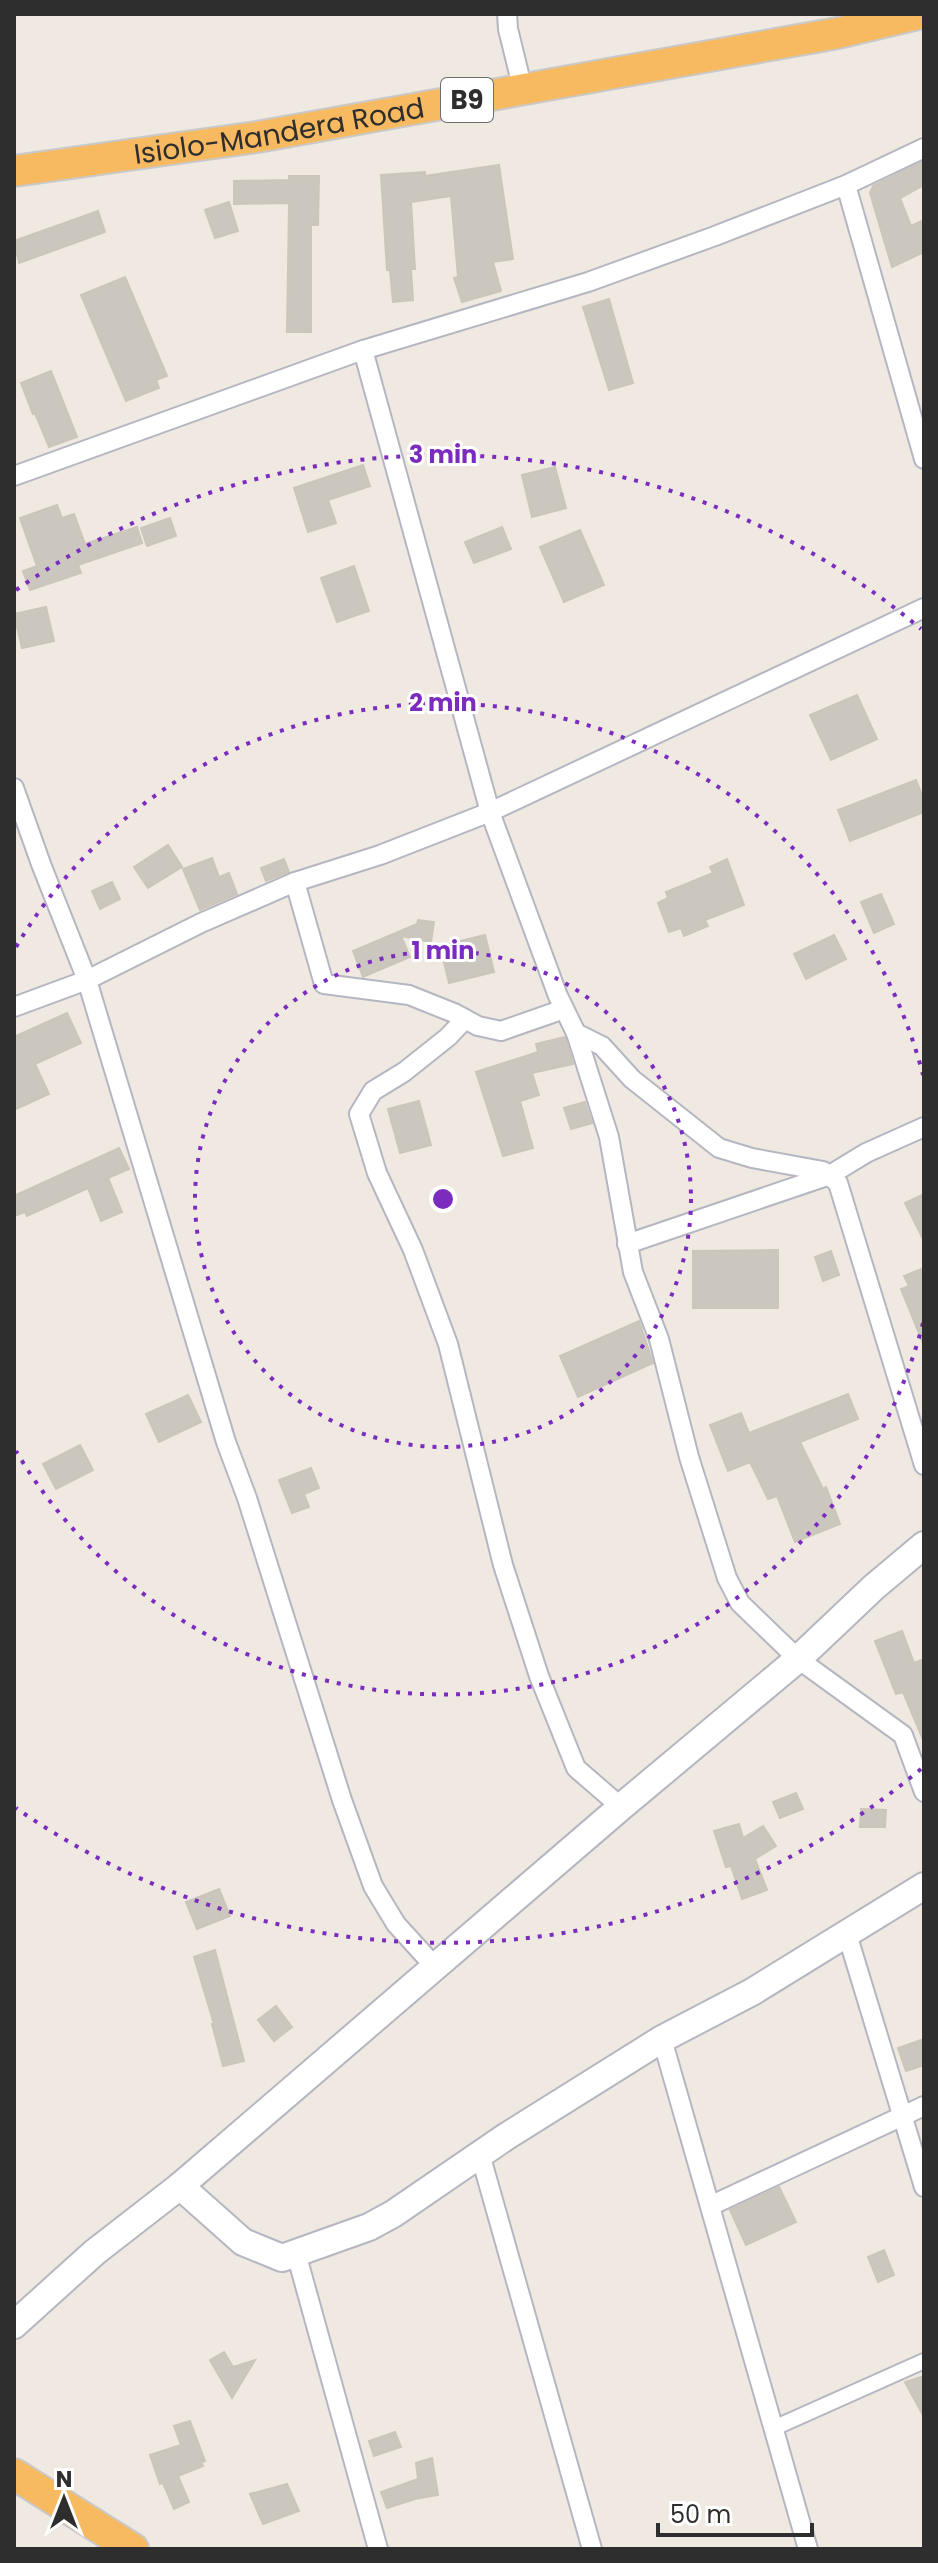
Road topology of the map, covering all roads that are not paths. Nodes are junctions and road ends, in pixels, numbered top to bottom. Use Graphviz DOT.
graph roads {
  1 [pos="507,14"];
  2 [pos="918,14"];
  3 [pos="523,90"];
  4 [pos="924,148"];
  5 [pos="14,171"];
  6 [pos="846,185"];
  7 [pos="363,350"];
  8 [pos="924,459"];
  9 [pos="15,473"];
  10 [pos="924,608"];
  11 [pos="14,788"];
  12 [pos="490,812"];
  13 [pos="295,882"];
  14 [pos="87,980"];
  15 [pos="14,1007"];
  16 [pos="564,1009"];
  17 [pos="465,1019"];
  18 [pos="576,1033"];
  19 [pos="924,1127"];
  20 [pos="830,1175"];
  21 [pos="627,1244"];
  22 [pos="924,1465"];
  23 [pos="924,1545"];
  24 [pos="798,1659"];
  25 [pos="924,1792"];
  26 [pos="621,1807"];
  27 [pos="924,1886"];
  28 [pos="847,1934"];
  29 [pos="436,1968"];
  30 [pos="662,2039"];
  31 [pos="924,2106"];
  32 [pos="902,2116"];
  33 [pos="480,2154"];
  34 [pos="180,2186"];
  35 [pos="924,2187"];
  36 [pos="710,2206"];
  37 [pos="296,2253"];
  38 [pos="14,2325"];
  39 [pos="924,2361"];
  40 [pos="774,2428"];
  41 [pos="14,2474"];
  42 [pos="133,2549"];
  43 [pos="378,2549"];
  44 [pos="592,2549"];
  45 [pos="808,2549"];
  1 -- 3 [label="street"];
  2 -- 3 [label="highway, Isiolo-Mandera Road / B9"];
  3 -- 5 [label="highway, Isiolo-Mandera Road / B9"];
  4 -- 6 [label="street"];
  6 -- 7 [label="street"];
  6 -- 8 [label="street"];
  7 -- 9 [label="street"];
  7 -- 12 [label="street"];
  10 -- 12 [label="street"];
  11 -- 14 [label="street"];
  12 -- 13 [label="street"];
  12 -- 16 [label="street"];
  13 -- 14 [label="street"];
  13 -- 17 [label="street"];
  14 -- 15 [label="street"];
  14 -- 29 [label="street"];
  16 -- 17 [label="street"];
  16 -- 18 [label="street"];
  17 -- 26 [label="street"];
  18 -- 20 [label="street"];
  18 -- 21 [label="street"];
  19 -- 20 [label="street"];
  20 -- 21 [label="street"];
  20 -- 22 [label="street"];
  21 -- 24 [label="street"];
  23 -- 24 [label="main road"];
  24 -- 25 [label="street"];
  24 -- 26 [label="main road"];
  26 -- 29 [label="main road"];
  27 -- 28 [label="main road"];
  28 -- 30 [label="main road"];
  28 -- 32 [label="street"];
  29 -- 34 [label="main road"];
  30 -- 33 [label="main road"];
  30 -- 36 [label="street"];
  31 -- 32 [label="street"];
  32 -- 35 [label="street"];
  32 -- 36 [label="street"];
  33 -- 37 [label="main road"];
  33 -- 44 [label="street"];
  34 -- 37 [label="main road"];
  34 -- 38 [label="main road"];
  36 -- 40 [label="street"];
  37 -- 43 [label="street"];
  39 -- 40 [label="street"];
  40 -- 45 [label="street"];
  41 -- 42 [label="highway"];
}
